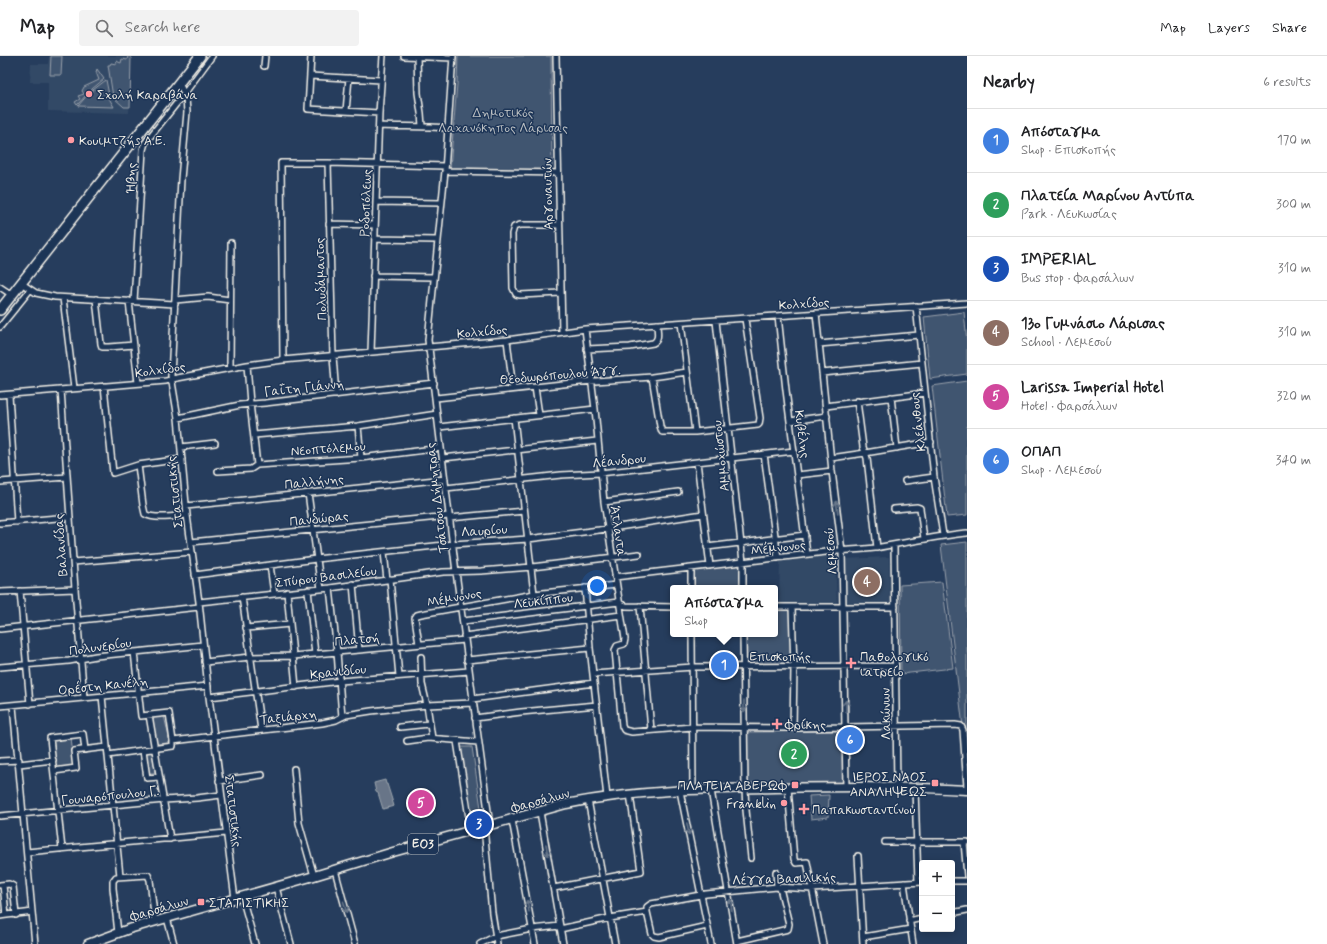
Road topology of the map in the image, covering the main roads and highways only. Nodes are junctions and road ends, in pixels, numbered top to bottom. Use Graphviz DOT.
graph roads {
  1 [pos="200,56"];
  2 [pos="0,310"];
  3 [pos="967,789"];
  4 [pos="88,944"];
  1 -- 2 [label="highway"];
  3 -- 4 [label="main road, Φαρσάλων / ΕΟ3"];
}
